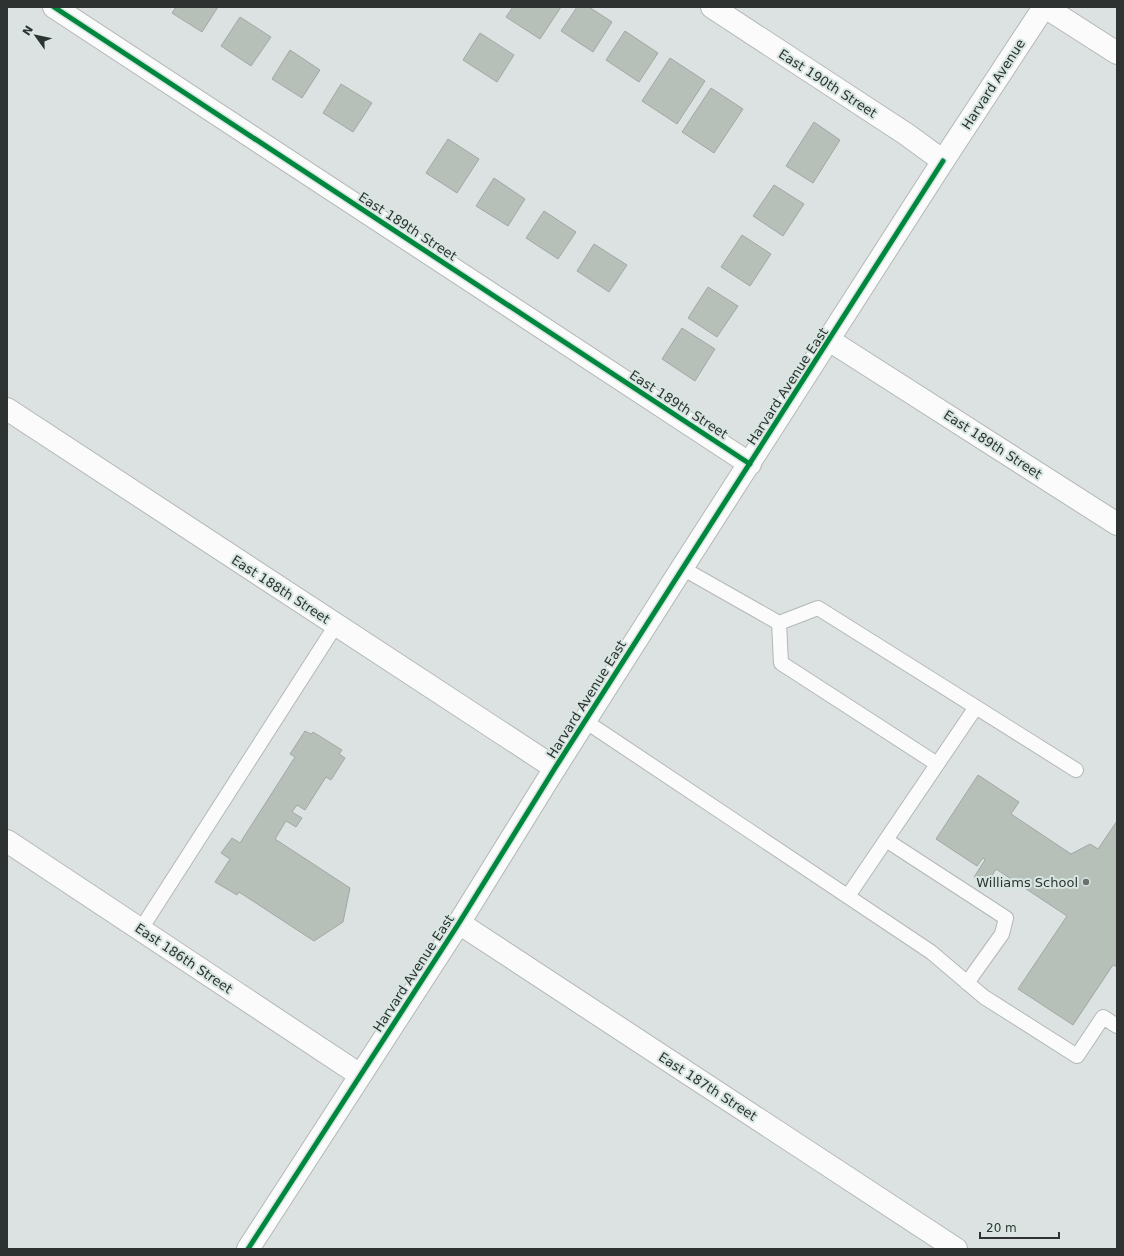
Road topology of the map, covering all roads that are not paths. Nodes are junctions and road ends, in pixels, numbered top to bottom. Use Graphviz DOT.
graph roads {
  1 [pos="54,7"];
  2 [pos="712,7"];
  3 [pos="1044,7"];
  4 [pos="1117,53"];
  5 [pos="943,161"];
  6 [pos="829,340"];
  7 [pos="7,409"];
  8 [pos="750,464"];
  9 [pos="1117,524"];
  10 [pos="682,568"];
  11 [pos="779,623"];
  12 [pos="336,625"];
  13 [pos="976,707"];
  14 [pos="585,721"];
  15 [pos="937,764"];
  16 [pos="555,768"];
  17 [pos="1076,770"];
  18 [pos="886,840"];
  19 [pos="7,841"];
  20 [pos="848,896"];
  21 [pos="459,923"];
  22 [pos="141,929"];
  23 [pos="967,983"];
  24 [pos="1117,1026"];
  25 [pos="360,1075"];
  26 [pos="248,1249"];
  27 [pos="956,1249"];
  1 -- 8 [label="street, East 189th Street"];
  2 -- 5 [label="street, East 190th Street"];
  3 -- 4 [label="street"];
  3 -- 5 [label="street, Harvard Avenue"];
  5 -- 6 [label="street, Harvard Avenue East"];
  6 -- 8 [label="street, Harvard Avenue East"];
  6 -- 9 [label="street, East 189th Street"];
  7 -- 12 [label="street, East 188th Street"];
  8 -- 10 [label="street, Harvard Avenue East"];
  10 -- 11 [label="lane"];
  10 -- 14 [label="street, Harvard Avenue East"];
  11 -- 13 [label="lane"];
  11 -- 15 [label="lane"];
  12 -- 16 [label="street, East 188th Street"];
  12 -- 22 [label="lane"];
  13 -- 15 [label="lane"];
  13 -- 17 [label="lane"];
  14 -- 16 [label="street, Harvard Avenue East"];
  14 -- 20 [label="lane"];
  15 -- 18 [label="lane"];
  16 -- 21 [label="street, Harvard Avenue East"];
  18 -- 20 [label="lane"];
  18 -- 23 [label="lane"];
  19 -- 22 [label="street, East 186th Street"];
  20 -- 23 [label="lane"];
  21 -- 25 [label="street, Harvard Avenue East"];
  21 -- 27 [label="street, East 187th Street"];
  22 -- 25 [label="street, East 186th Street"];
  23 -- 24 [label="lane"];
  25 -- 26 [label="street, Harvard Avenue East"];
}
